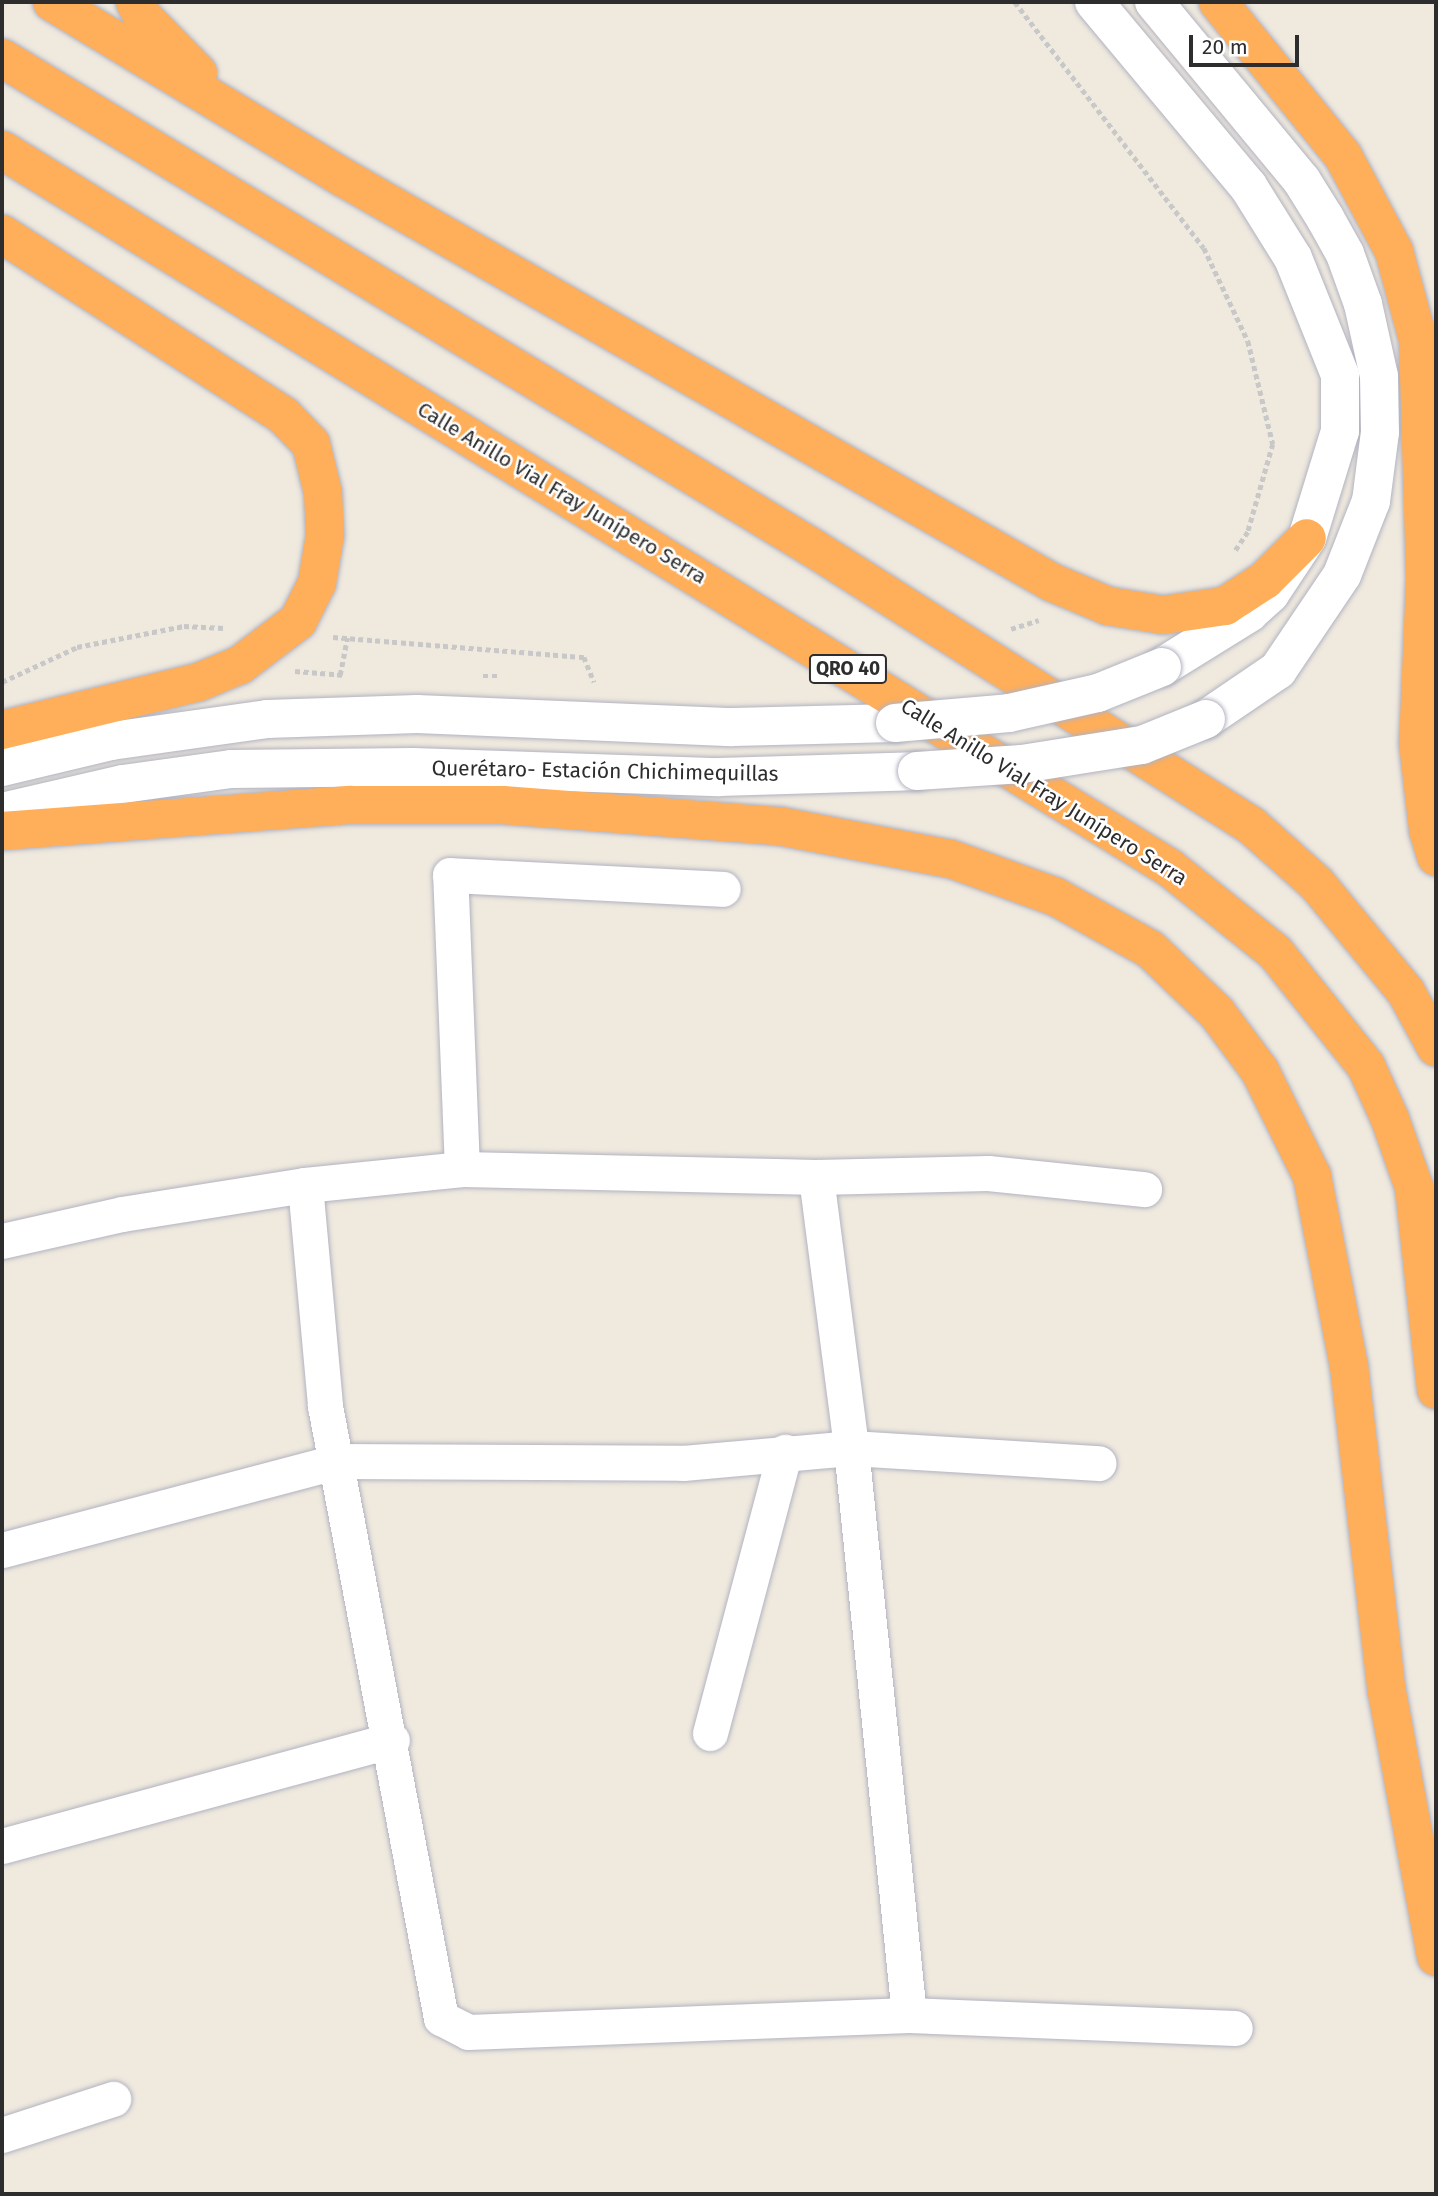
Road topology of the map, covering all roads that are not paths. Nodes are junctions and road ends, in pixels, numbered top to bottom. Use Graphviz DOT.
graph roads {
  1 [pos="52,2"];
  2 [pos="135,2"];
  3 [pos="1094,2"];
  4 [pos="1154,2"];
  5 [pos="1218,2"];
  6 [pos="2,58"];
  7 [pos="2,150"];
  8 [pos="344,178"];
  9 [pos="2,234"];
  10 [pos="1307,538"];
  11 [pos="2,730"];
  12 [pos="2,767"];
  13 [pos="2,813"];
  14 [pos="2,831"];
  15 [pos="1436,857"];
  16 [pos="723,889"];
  17 [pos="1436,1047"];
  18 [pos="462,1168"];
  19 [pos="816,1177"];
  20 [pos="305,1185"];
  21 [pos="1144,1189"];
  22 [pos="2,1241"];
  23 [pos="1436,1390"];
  24 [pos="851,1448"];
  25 [pos="785,1452"];
  26 [pos="338,1461"];
  27 [pos="1099,1463"];
  28 [pos="2,1550"];
  29 [pos="710,1733"];
  30 [pos="392,1740"];
  31 [pos="2,1846"];
  32 [pos="1436,1956"];
  33 [pos="909,2015"];
  34 [pos="1236,2028"];
  35 [pos="113,2099"];
  36 [pos="2,2135"];
  1 -- 8 [label="highway"];
  2 -- 8 [label="highway"];
  3 -- 10 [label="main road"];
  4 -- 13 [label="main road, Querétaro- Estación Chichimequillas, bridge"];
  5 -- 15 [label="highway"];
  6 -- 17 [label="highway"];
  7 -- 23 [label="highway, Calle Anillo Vial Fray Junípero Serra / QRO 40"];
  8 -- 10 [label="highway"];
  9 -- 11 [label="highway"];
  10 -- 12 [label="main road, bridge"];
  14 -- 32 [label="highway"];
  16 -- 18 [label="street"];
  18 -- 19 [label="street"];
  18 -- 20 [label="street"];
  19 -- 21 [label="street"];
  19 -- 24 [label="street"];
  20 -- 22 [label="street"];
  20 -- 26 [label="street"];
  24 -- 25 [label="street"];
  24 -- 27 [label="street"];
  24 -- 33 [label="street"];
  25 -- 26 [label="street"];
  25 -- 29 [label="street"];
  26 -- 28 [label="street"];
  26 -- 30 [label="street"];
  30 -- 31 [label="street"];
  30 -- 33 [label="street"];
  33 -- 34 [label="street"];
  35 -- 36 [label="street"];
}
